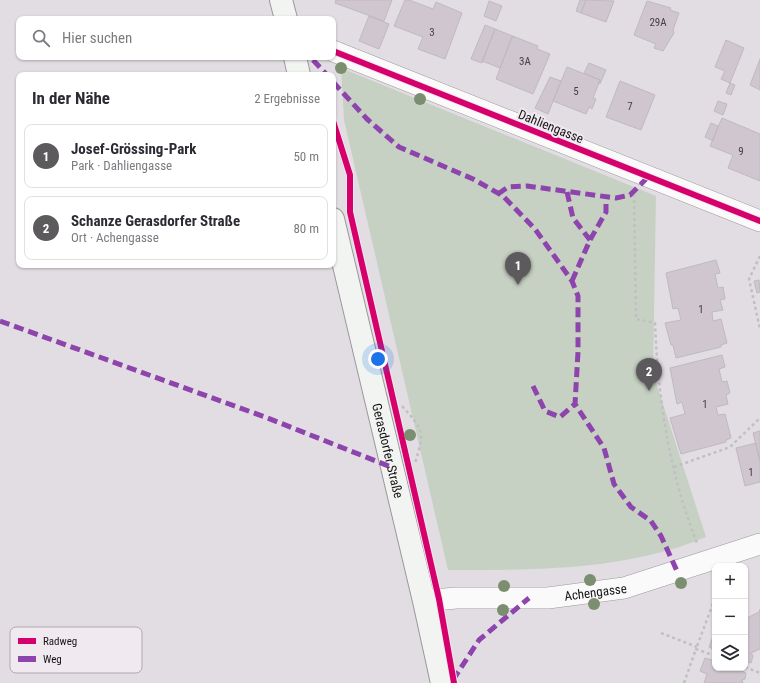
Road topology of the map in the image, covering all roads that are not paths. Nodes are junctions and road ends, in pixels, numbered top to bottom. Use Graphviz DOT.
graph roads {
  1 [pos="281,0"];
  2 [pos="285,16"];
  3 [pos="336,52"];
  4 [pos="296,60"];
  5 [pos="298,72"];
  6 [pos="760,220"];
  7 [pos="336,232"];
  8 [pos="760,544"];
  9 [pos="424,601"];
  10 [pos="442,683"];
  1 -- 2 [label="main road"];
  3 -- 6 [label="street, Dahliengasse"];
  4 -- 5 [label="main road"];
  7 -- 9 [label="main road, Gerasdorfer Straße"];
  8 -- 9 [label="street, Achengasse"];
  9 -- 10 [label="main road, Gerasdorfer Straße"];
}
